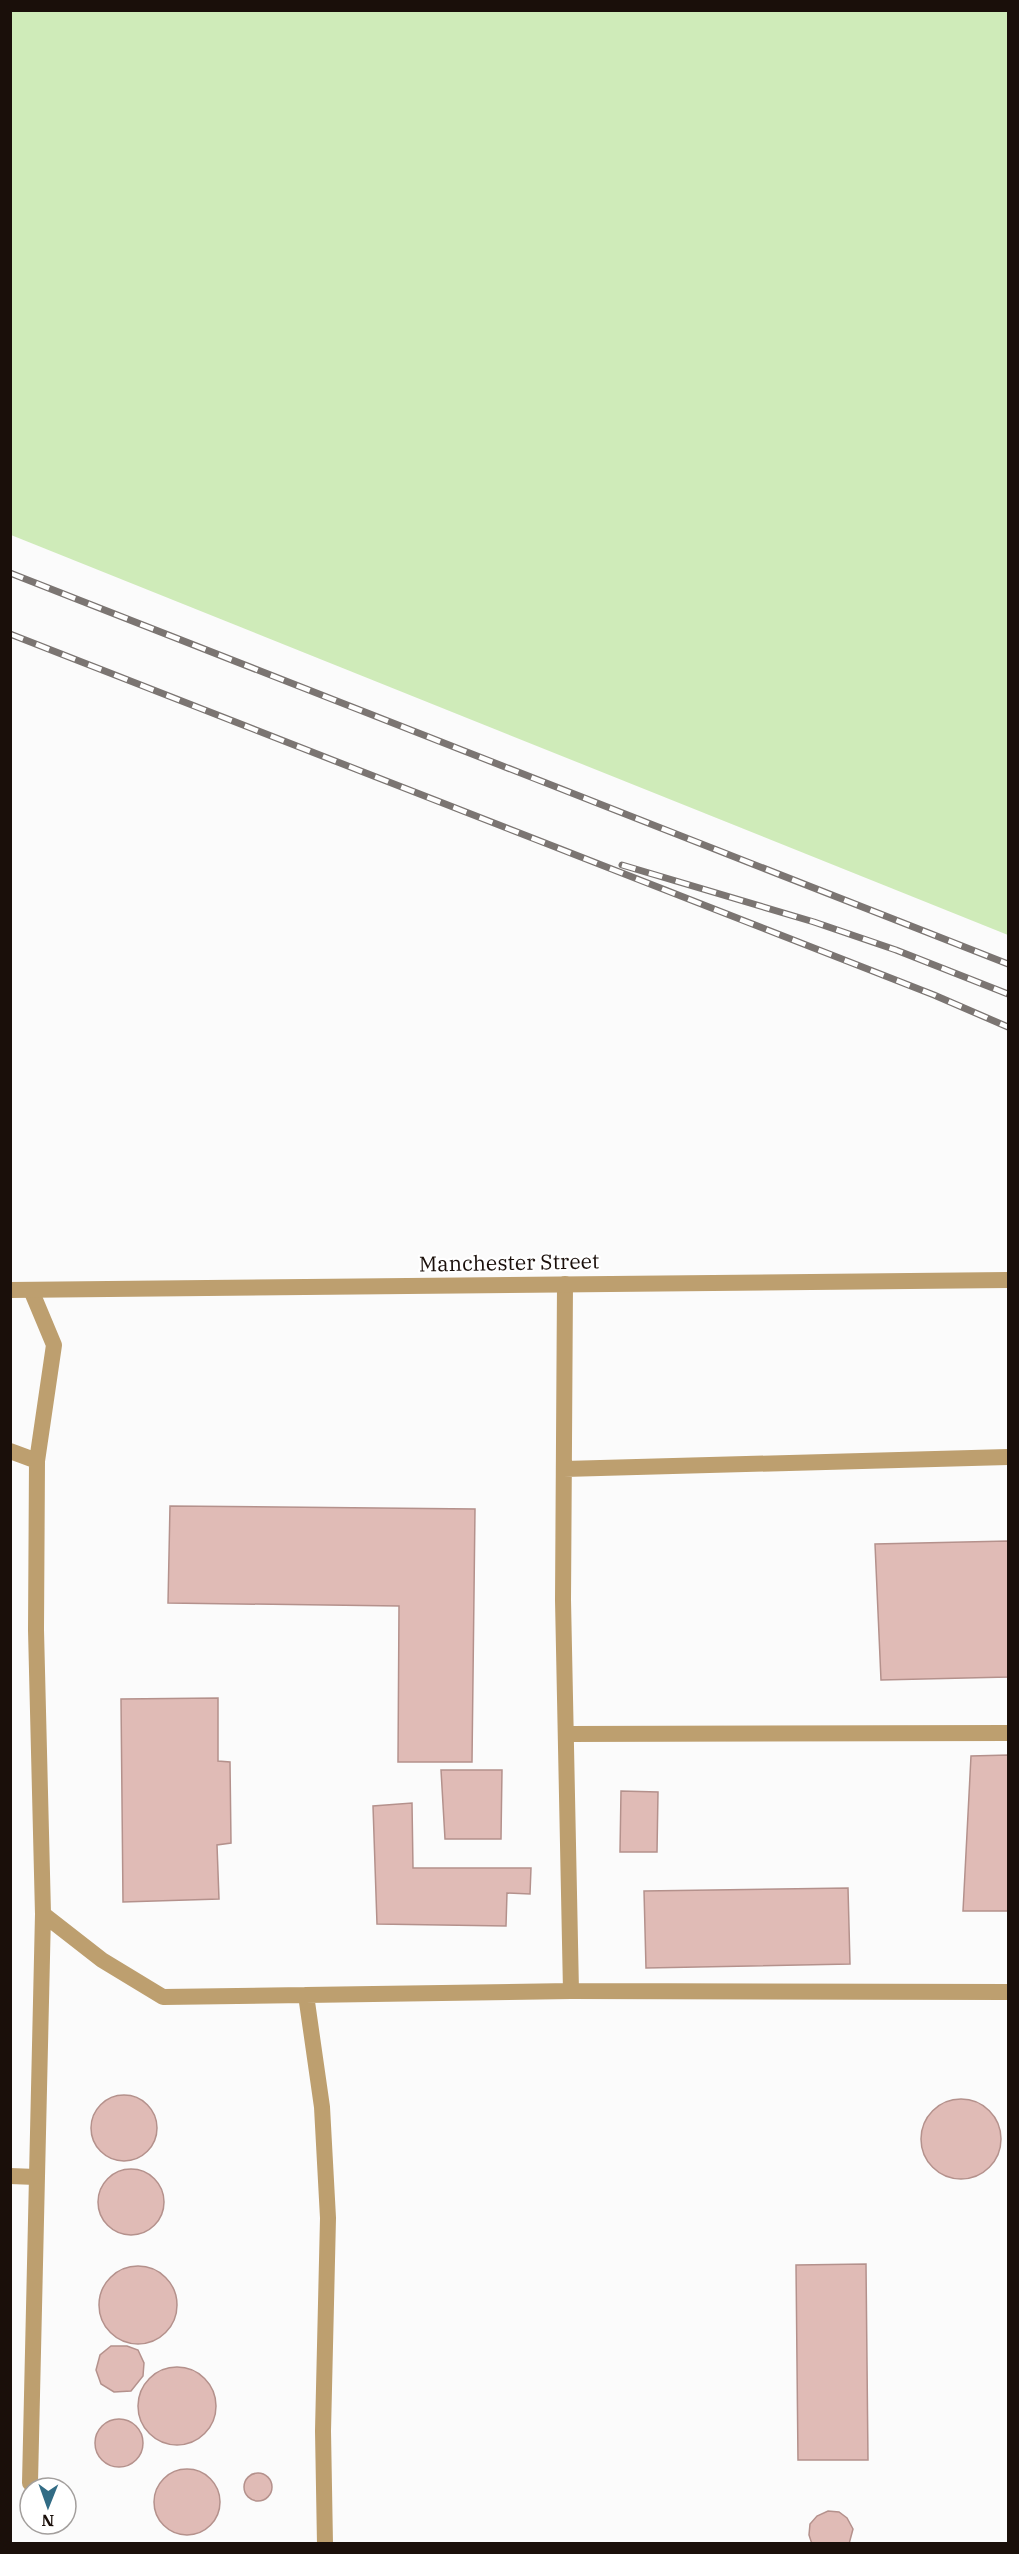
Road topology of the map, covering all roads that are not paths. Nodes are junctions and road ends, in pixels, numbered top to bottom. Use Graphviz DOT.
graph roads {
  1 [pos="1008,1280"];
  2 [pos="565,1284"];
  3 [pos="10,1290"];
  4 [pos="31,1290"];
  5 [pos="10,1451"];
  6 [pos="1008,1457"];
  7 [pos="37,1461"];
  8 [pos="564,1469"];
  9 [pos="1008,1733"];
  10 [pos="567,1734"];
  11 [pos="43,1914"];
  12 [pos="571,1990"];
  13 [pos="1008,1992"];
  14 [pos="306,1995"];
  15 [pos="10,2176"];
  16 [pos="36,2177"];
  17 [pos="30,2476"];
  18 [pos="326,2544"];
  1 -- 2 [label="street, Manchester Street"];
  2 -- 4 [label="street, Manchester Street"];
  2 -- 8 [label="street"];
  3 -- 4 [label="street, Manchester Street"];
  4 -- 7 [label="street"];
  5 -- 7 [label="street"];
  6 -- 8 [label="street"];
  7 -- 11 [label="street"];
  8 -- 10 [label="street"];
  9 -- 10 [label="street"];
  10 -- 12 [label="street"];
  11 -- 14 [label="street"];
  11 -- 16 [label="street"];
  12 -- 13 [label="street"];
  12 -- 14 [label="street"];
  14 -- 18 [label="street"];
  15 -- 16 [label="street"];
  16 -- 17 [label="street"];
}
